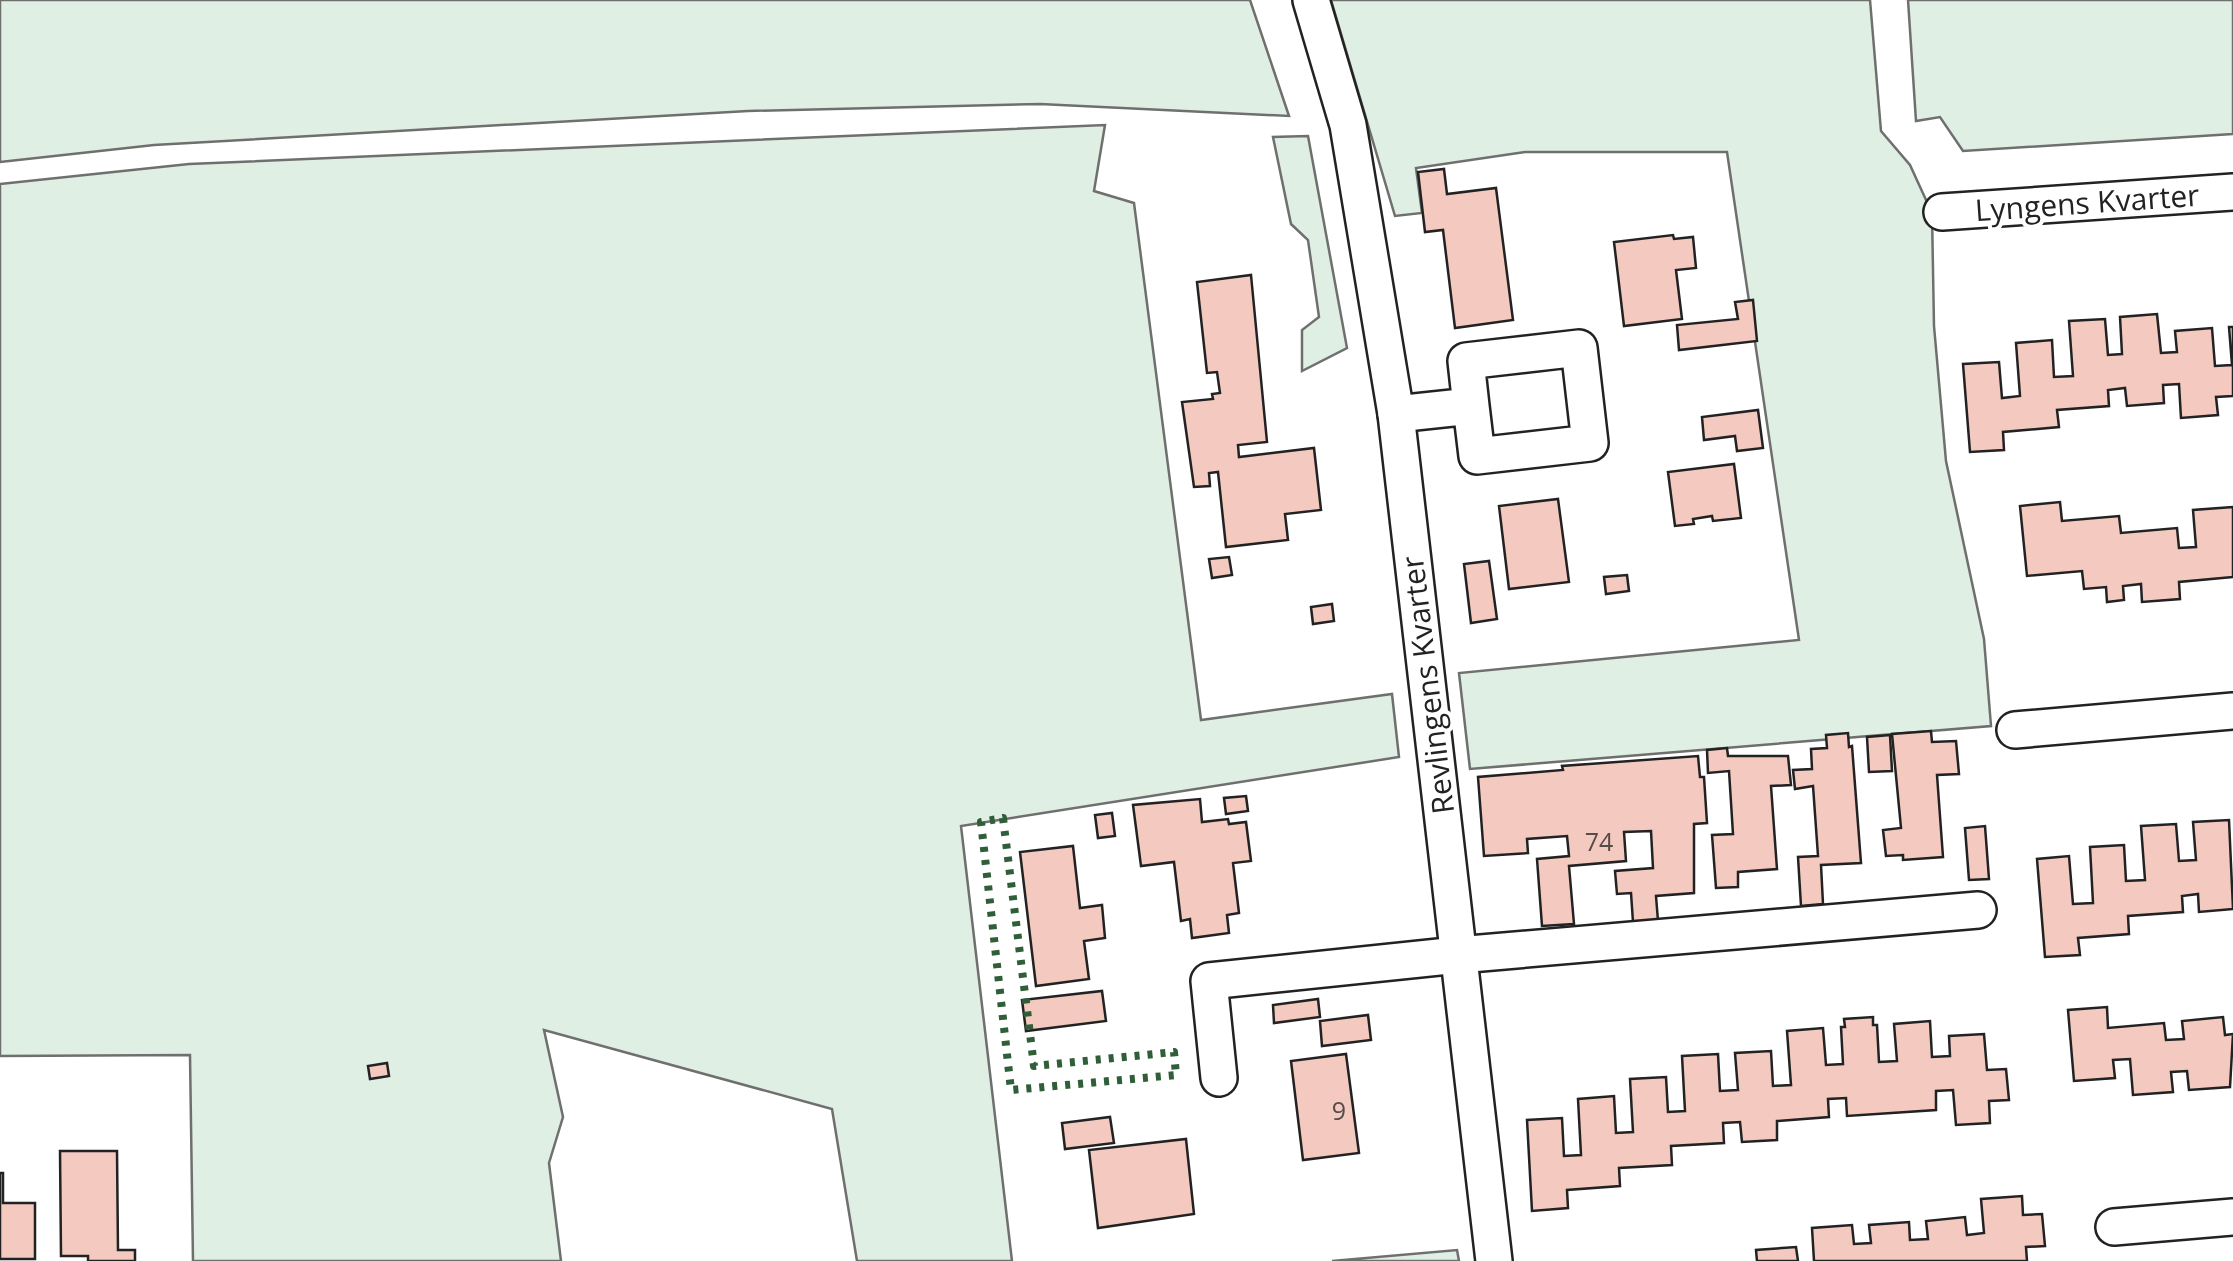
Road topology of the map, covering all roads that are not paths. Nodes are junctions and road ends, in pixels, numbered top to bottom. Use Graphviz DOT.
graph roads {
  1 [pos="1311,0"];
  2 [pos="2233,192"];
  3 [pos="1942,212"];
  4 [pos="1471,406"];
  5 [pos="1396,414"];
  6 [pos="2233,711"];
  7 [pos="2014,730"];
  8 [pos="1978,910"];
  9 [pos="1458,955"];
  10 [pos="1219,1078"];
  11 [pos="2233,1217"];
  12 [pos="2114,1228"];
  13 [pos="1494,1261"];
  1 -- 5 [label="street, Revlingens Kvarter"];
  2 -- 3 [label="street, Lyngens Kvarter"];
  4 -- 5 [label="street"];
  5 -- 9 [label="street, Revlingens Kvarter"];
  6 -- 7 [label="street"];
  8 -- 9 [label="street"];
  9 -- 10 [label="street"];
  9 -- 13 [label="street, Revlingens Kvarter"];
  11 -- 12 [label="street"];
}
